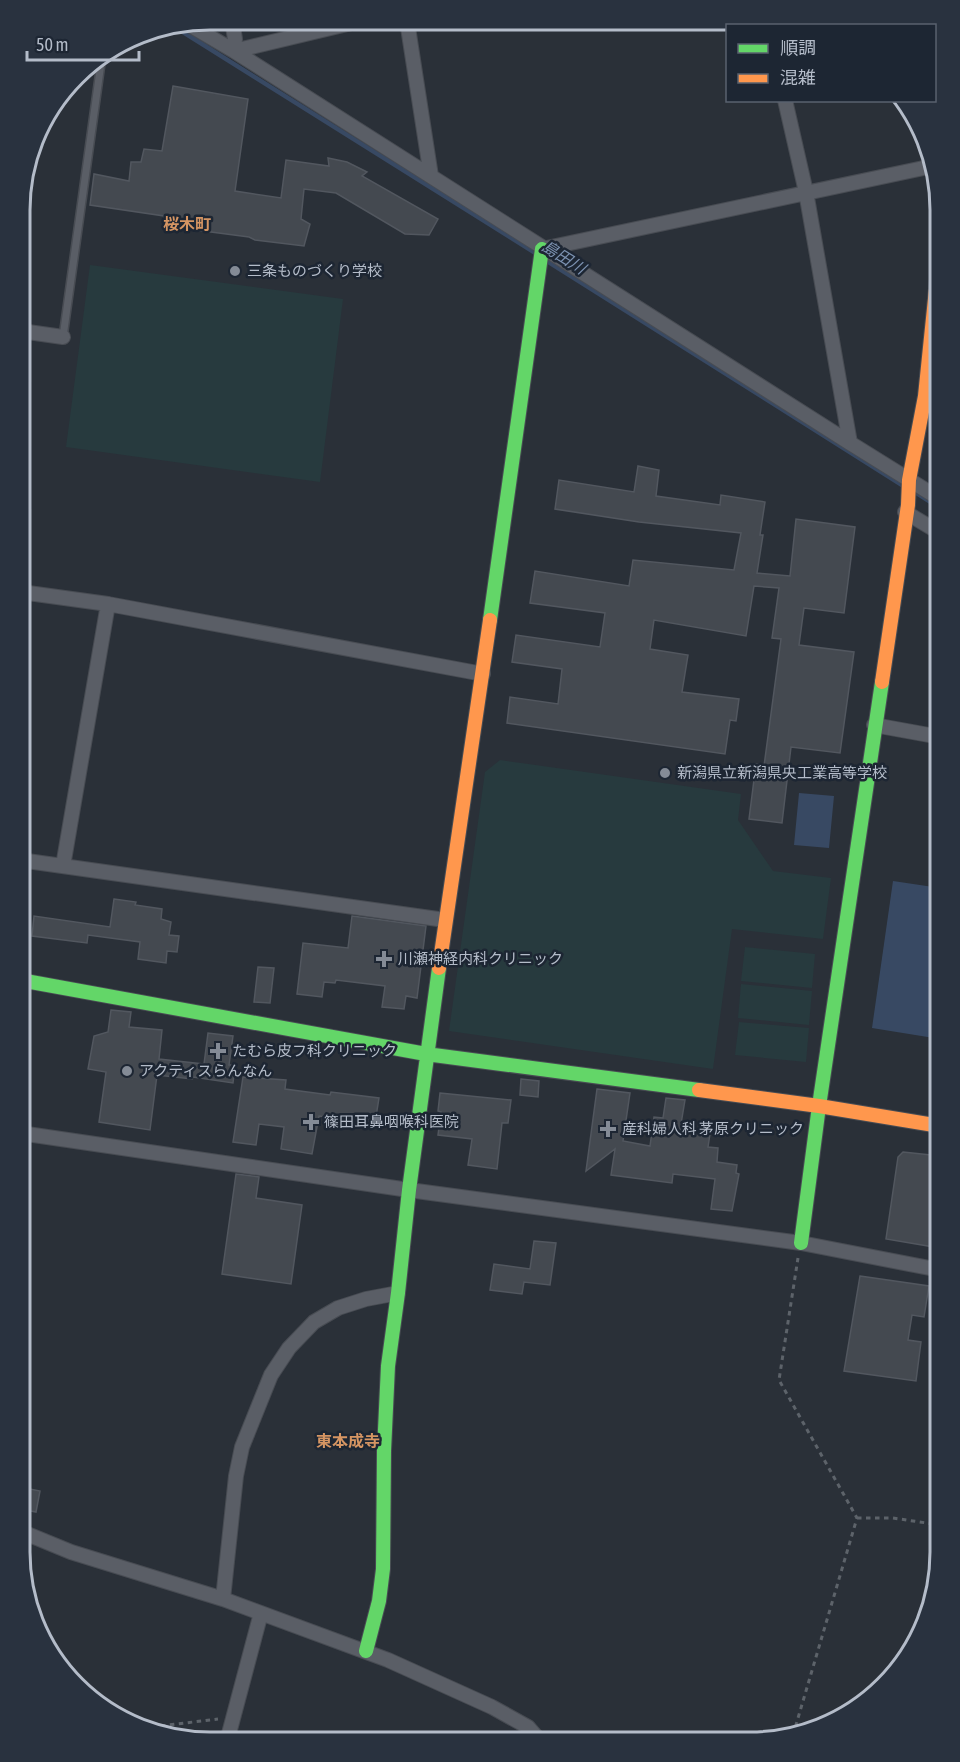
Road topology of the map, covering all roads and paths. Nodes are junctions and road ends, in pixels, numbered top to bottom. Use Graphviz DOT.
graph roads {
  1 [pos="198,30"];
  2 [pos="234,30"];
  3 [pos="322,30"];
  4 [pos="408,30"];
  5 [pos="234,51"];
  6 [pos="100,68"];
  7 [pos="785,102"];
  8 [pos="925,168"];
  9 [pos="431,176"];
  10 [pos="806,192"];
  11 [pos="542,249"];
  12 [pos="30,332"];
  13 [pos="63,337"];
  14 [pos="930,347"];
  15 [pos="925,396"];
  16 [pos="930,396"];
  17 [pos="850,443"];
  18 [pos="909,480"];
  19 [pos="930,493"];
  20 [pos="905,512"];
  21 [pos="930,527"];
  22 [pos="30,593"];
  23 [pos="108,604"];
  24 [pos="483,674"];
  25 [pos="874,725"];
  26 [pos="930,735"];
  27 [pos="30,861"];
  28 [pos="63,866"];
  29 [pos="444,920"];
  30 [pos="30,982"];
  31 [pos="426,1054"];
  32 [pos="819,1106"];
  33 [pos="930,1124"];
  34 [pos="30,1134"];
  35 [pos="409,1190"];
  36 [pos="801,1243"];
  37 [pos="930,1268"];
  38 [pos="398,1293"];
  39 [pos="857,1518"];
  40 [pos="930,1524"];
  41 [pos="30,1534"];
  42 [pos="223,1599"];
  43 [pos="261,1612"];
  44 [pos="366,1651"];
  45 [pos="232,1718"];
  46 [pos="163,1726"];
  47 [pos="796,1726"];
  48 [pos="229,1732"];
  49 [pos="532,1732"];
  1 -- 5 [label="street"];
  2 -- 5 [label="street"];
  3 -- 5 [label="street"];
  4 -- 9 [label="street"];
  5 -- 9 [label="street"];
  6 -- 13 [label="lane"];
  7 -- 10 [label="street"];
  8 -- 10 [label="street"];
  9 -- 11 [label="street"];
  10 -- 11 [label="street"];
  10 -- 17 [label="street"];
  11 -- 17 [label="street"];
  11 -- 24 [label="street"];
  12 -- 13 [label="street"];
  14 -- 15 [label="street"];
  15 -- 16 [label="street"];
  15 -- 18 [label="street"];
  17 -- 18 [label="street"];
  18 -- 19 [label="street"];
  18 -- 20 [label="street"];
  20 -- 21 [label="street"];
  20 -- 25 [label="street"];
  22 -- 23 [label="street"];
  23 -- 24 [label="street"];
  23 -- 28 [label="street"];
  24 -- 29 [label="street"];
  25 -- 26 [label="street"];
  25 -- 32 [label="street"];
  27 -- 28 [label="street"];
  28 -- 29 [label="street"];
  29 -- 31 [label="street"];
  30 -- 31 [label="street"];
  31 -- 32 [label="street"];
  31 -- 35 [label="street"];
  32 -- 33 [label="street"];
  32 -- 36 [label="street"];
  34 -- 35 [label="street"];
  35 -- 36 [label="street"];
  35 -- 38 [label="street"];
  36 -- 37 [label="street"];
  36 -- 39 [label="path"];
  38 -- 42 [label="street"];
  38 -- 44 [label="street"];
  39 -- 40 [label="path"];
  39 -- 47 [label="path"];
  41 -- 42 [label="street"];
  42 -- 43 [label="street"];
  43 -- 44 [label="street"];
  43 -- 45 [label="street"];
  44 -- 49 [label="street"];
  45 -- 46 [label="path"];
  45 -- 48 [label="street"];
}
